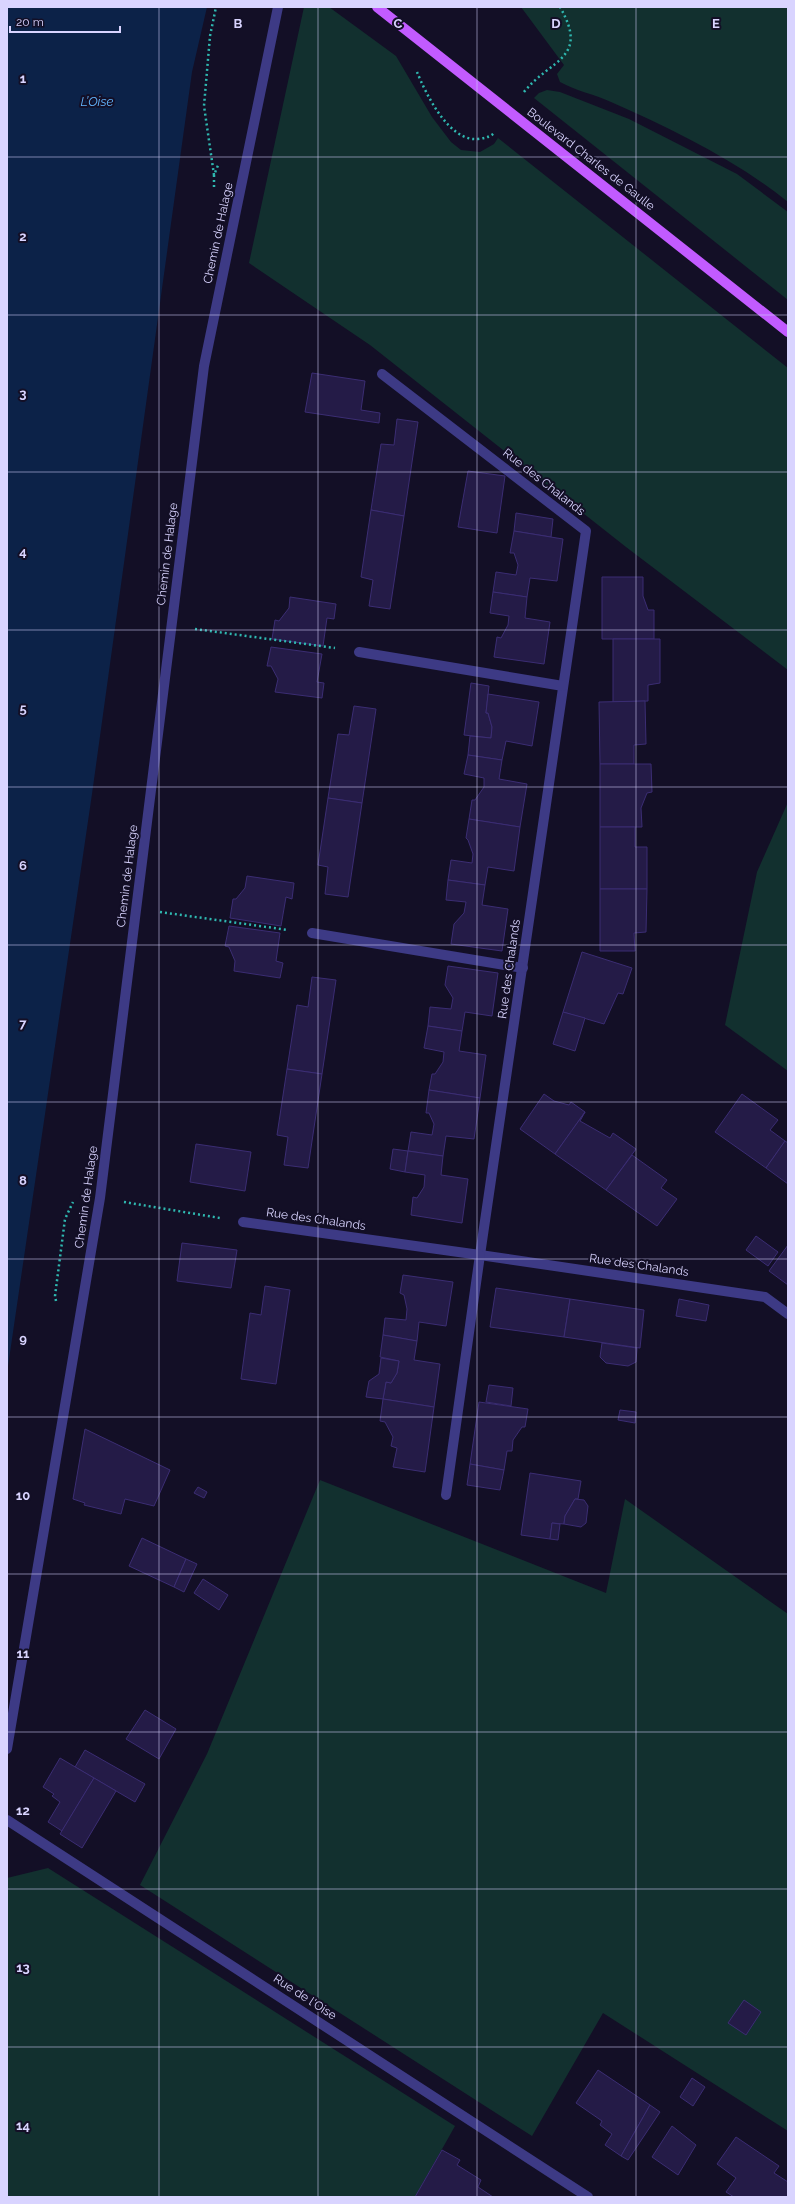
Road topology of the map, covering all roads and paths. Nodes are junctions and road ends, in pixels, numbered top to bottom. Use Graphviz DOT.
graph roads {
  1 [pos="216,7"];
  2 [pos="278,7"];
  3 [pos="377,7"];
  4 [pos="560,7"];
  5 [pos="416,69"];
  6 [pos="535,81"];
  7 [pos="509,111"];
  8 [pos="214,175"];
  9 [pos="788,332"];
  10 [pos="382,374"];
  11 [pos="171,625"];
  12 [pos="359,652"];
  13 [pos="563,686"];
  14 [pos="136,909"];
  15 [pos="312,933"];
  16 [pos="523,968"];
  17 [pos="100,1198"];
  18 [pos="243,1222"];
  19 [pos="480,1256"];
  20 [pos="788,1314"];
  21 [pos="446,1495"];
  22 [pos="7,1749"];
  23 [pos="7,1820"];
  24 [pos="588,2197"];
  1 -- 8 [label="path"];
  2 -- 11 [label="street, Chemin de Halage"];
  3 -- 7 [label="main road, Boulevard Charles de Gaulle"];
  4 -- 6 [label="path"];
  5 -- 7 [label="path"];
  7 -- 9 [label="main road, Boulevard Charles de Gaulle"];
  10 -- 13 [label="street, Rue des Chalands"];
  11 -- 12 [label="path"];
  11 -- 14 [label="street, Chemin de Halage"];
  12 -- 13 [label="street"];
  13 -- 16 [label="street, Rue des Chalands"];
  14 -- 15 [label="path"];
  14 -- 17 [label="street, Chemin de Halage"];
  15 -- 16 [label="street"];
  16 -- 19 [label="street, Rue des Chalands"];
  17 -- 18 [label="path"];
  17 -- 22 [label="street, Chemin de Halage"];
  18 -- 19 [label="street, Rue des Chalands"];
  19 -- 20 [label="street, Rue des Chalands"];
  19 -- 21 [label="street, Rue des Chalands"];
  23 -- 24 [label="street, Rue de l'Oise"];
}
